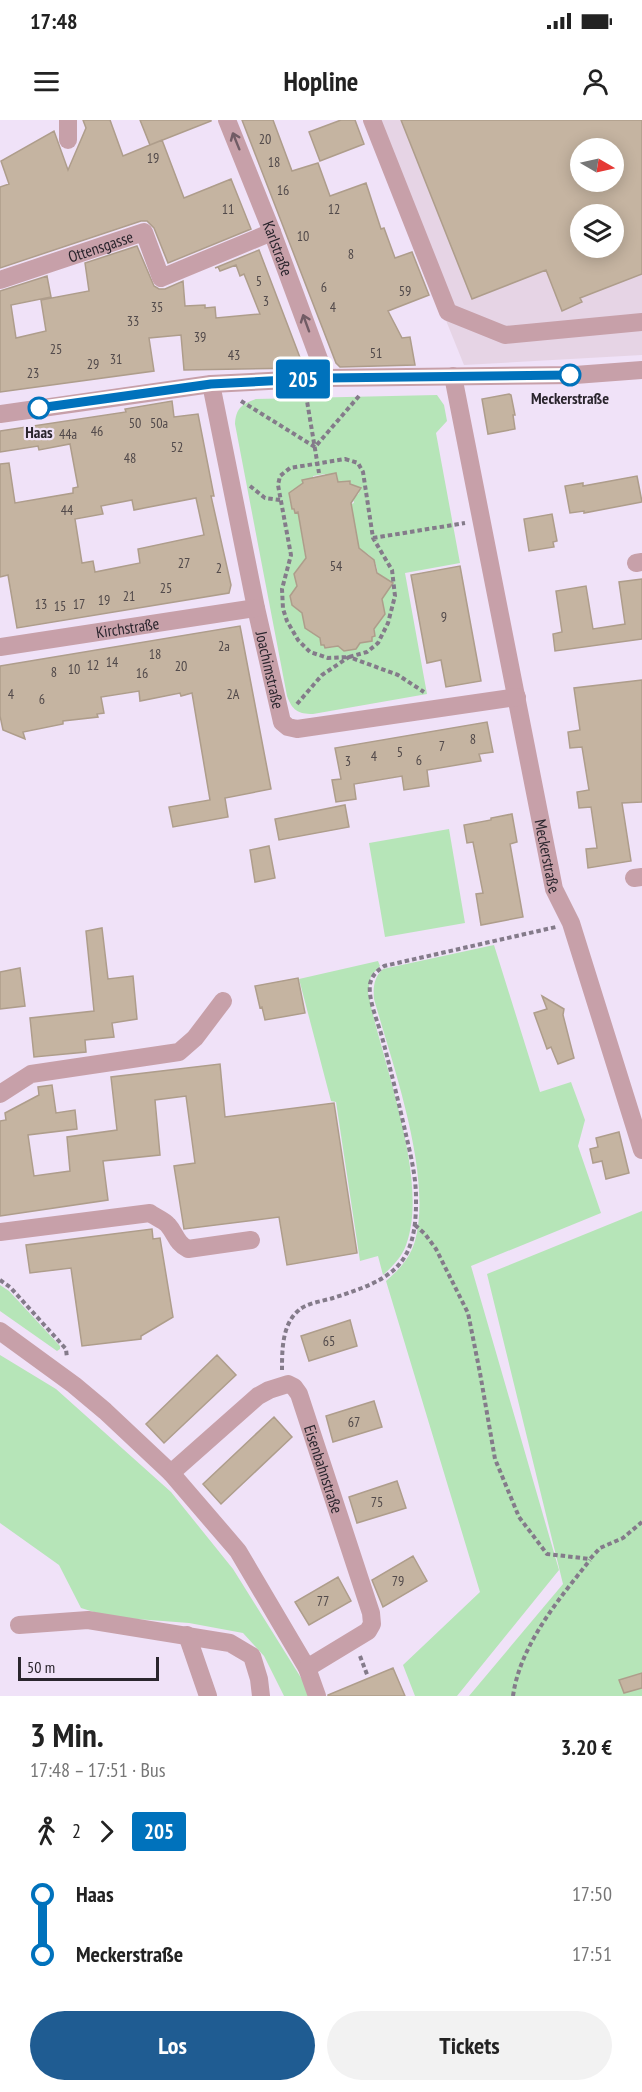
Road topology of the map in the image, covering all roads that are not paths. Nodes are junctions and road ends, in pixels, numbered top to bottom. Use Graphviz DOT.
graph roads {
  1 [pos="68,120"];
  2 [pos="227,120"];
  3 [pos="372,120"];
  4 [pos="68,140"];
  5 [pos="272,232"];
  6 [pos="0,280"];
  7 [pos="642,322"];
  8 [pos="642,370"];
  9 [pos="453,376"];
  10 [pos="326,378"];
  11 [pos="213,384"];
  12 [pos="0,414"];
  13 [pos="256,608"];
  14 [pos="0,647"];
  15 [pos="517,697"];
  16 [pos="223,1000"];
  17 [pos="0,1094"];
  18 [pos="642,1150"];
  19 [pos="0,1232"];
  20 [pos="251,1240"];
  21 [pos="0,1331"];
  22 [pos="171,1473"];
  23 [pos="20,1625"];
  24 [pos="187,1635"];
  25 [pos="307,1668"];
  26 [pos="208,1696"];
  27 [pos="261,1696"];
  28 [pos="317,1696"];
  1 -- 4 [label="street"];
  5 -- 2 [label="street, Karlstraße, one-way"];
  3 -- 7 [label="street"];
  5 -- 6 [label="street, Ottensgasse"];
  10 -- 5 [label="street, Karlstraße, one-way"];
  8 -- 9 [label="street"];
  9 -- 10 [label="street"];
  9 -- 15 [label="street, Meckerstraße"];
  10 -- 11 [label="street"];
  11 -- 12 [label="street"];
  11 -- 13 [label="street, Joachimstraße"];
  13 -- 14 [label="street, Kirchstraße"];
  13 -- 15 [label="street, Joachimstraße"];
  15 -- 18 [label="street, Meckerstraße"];
  16 -- 17 [label="street"];
  19 -- 20 [label="street"];
  21 -- 22 [label="street"];
  22 -- 25 [label="street"];
  22 -- 25 [label="street, Eisenbahnstraße"];
  23 -- 24 [label="street"];
  24 -- 26 [label="street"];
  24 -- 27 [label="street"];
  25 -- 28 [label="street"];
}
